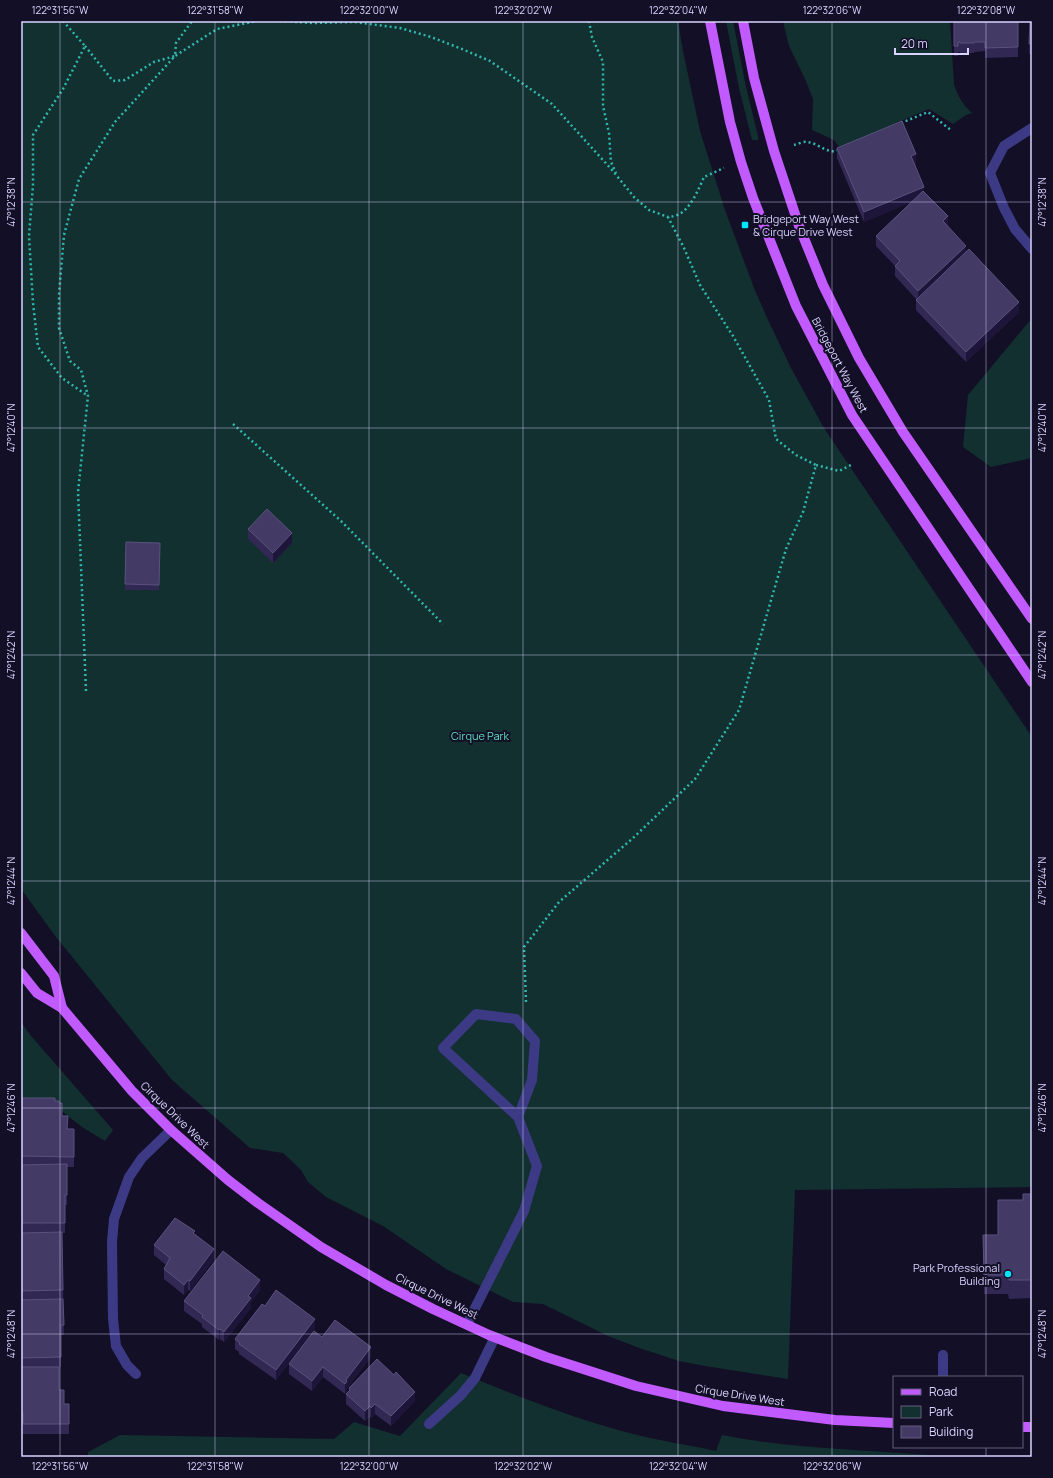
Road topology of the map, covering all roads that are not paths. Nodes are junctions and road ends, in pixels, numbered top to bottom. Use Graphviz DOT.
graph roads {
  1 [pos="710,21"];
  2 [pos="743,21"];
  3 [pos="1032,128"];
  4 [pos="1032,249"];
  5 [pos="1032,619"];
  6 [pos="1032,682"];
  7 [pos="21,933"];
  8 [pos="21,973"];
  9 [pos="62,1008"];
  10 [pos="518,1117"];
  11 [pos="171,1130"];
  12 [pos="467,1324"];
  13 [pos="494,1337"];
  14 [pos="943,1355"];
  15 [pos="136,1374"];
  16 [pos="943,1376"];
  17 [pos="893,1423"];
  18 [pos="429,1424"];
  1 -- 6 [label="main road, Bridgeport Way West"];
  2 -- 5 [label="main road, Bridgeport Way West"];
  3 -- 4 [label="street"];
  7 -- 9 [label="main road, Cirque Drive West"];
  8 -- 9 [label="main road, Cirque Drive West"];
  9 -- 11 [label="main road, Cirque Drive West"];
  10 -- 10 [label="street"];
  10 -- 12 [label="street"];
  11 -- 12 [label="main road, Cirque Drive West"];
  11 -- 15 [label="street"];
  12 -- 13 [label="main road, Cirque Drive West"];
  13 -- 17 [label="main road, Cirque Drive West"];
  13 -- 18 [label="street"];
  14 -- 16 [label="street"];
}
